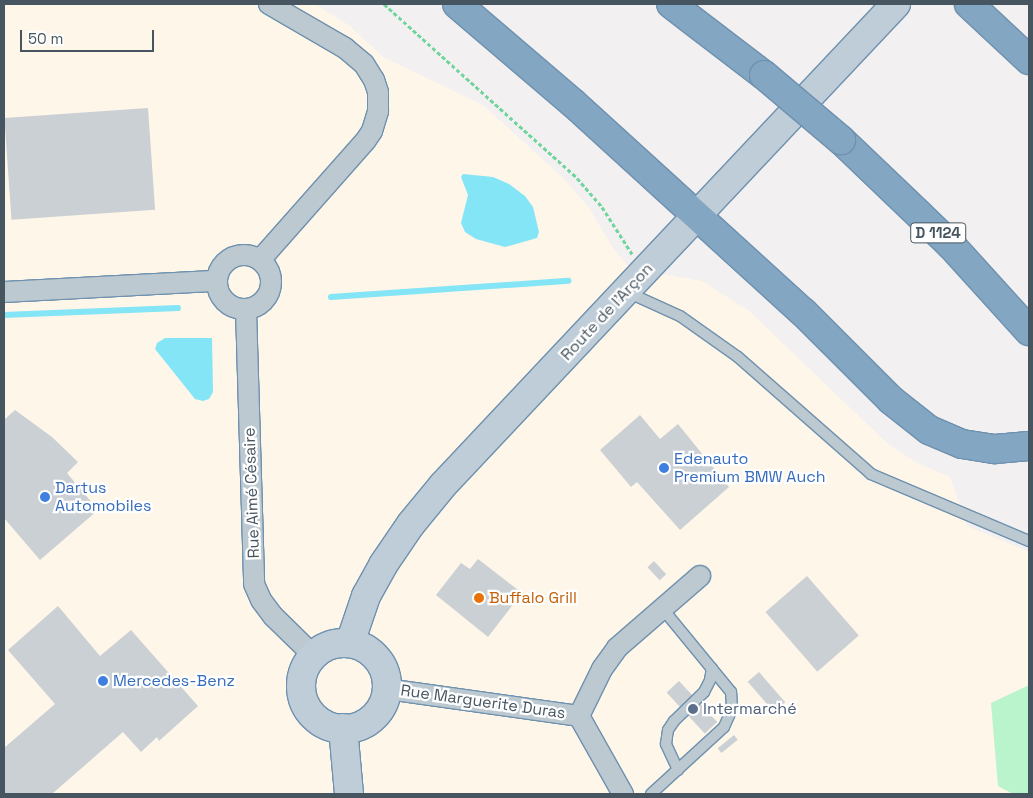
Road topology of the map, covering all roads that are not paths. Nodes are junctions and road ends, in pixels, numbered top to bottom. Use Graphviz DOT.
graph roads {
  1 [pos="269,4"];
  2 [pos="457,4"];
  3 [pos="671,4"];
  4 [pos="896,4"];
  5 [pos="969,4"];
  6 [pos="1029,60"];
  7 [pos="697,216"];
  8 [pos="260,260"];
  9 [pos="218,281"];
  10 [pos="635,282"];
  11 [pos="4,292"];
  12 [pos="246,309"];
  13 [pos="1029,331"];
  14 [pos="1029,446"];
  15 [pos="1029,541"];
  16 [pos="700,576"];
  17 [pos="662,608"];
  18 [pos="350,643"];
  19 [pos="313,655"];
  20 [pos="712,668"];
  21 [pos="387,689"];
  22 [pos="579,716"];
  23 [pos="343,728"];
  24 [pos="678,770"];
  25 [pos="349,794"];
  26 [pos="623,794"];
  27 [pos="651,794"];
  1 -- 8 [label="street"];
  2 -- 7 [label="highway"];
  3 -- 13 [label="highway, D 1124, bridge"];
  4 -- 7 [label="street, Route de l’Arçon"];
  5 -- 6 [label="highway"];
  7 -- 10 [label="street, Route de l’Arçon"];
  7 -- 14 [label="highway"];
  8 -- 9 [label="street"];
  8 -- 12 [label="street"];
  9 -- 11 [label="street"];
  9 -- 12 [label="street"];
  10 -- 15 [label="lane"];
  10 -- 18 [label="street, Route de l’Arçon"];
  12 -- 19 [label="street, Rue Aimé Césaire"];
  16 -- 17 [label="street, Rue Marguerite Duras"];
  17 -- 20 [label="lane"];
  17 -- 22 [label="street, Rue Marguerite Duras"];
  18 -- 19 [label="street"];
  18 -- 21 [label="street"];
  19 -- 23 [label="street"];
  20 -- 24 [label="lane"];
  20 -- 24 [label="lane"];
  21 -- 22 [label="street, Rue Marguerite Duras"];
  21 -- 23 [label="street"];
  22 -- 26 [label="street, Rue Marguerite Duras"];
  23 -- 25 [label="street"];
  24 -- 27 [label="lane"];
}
